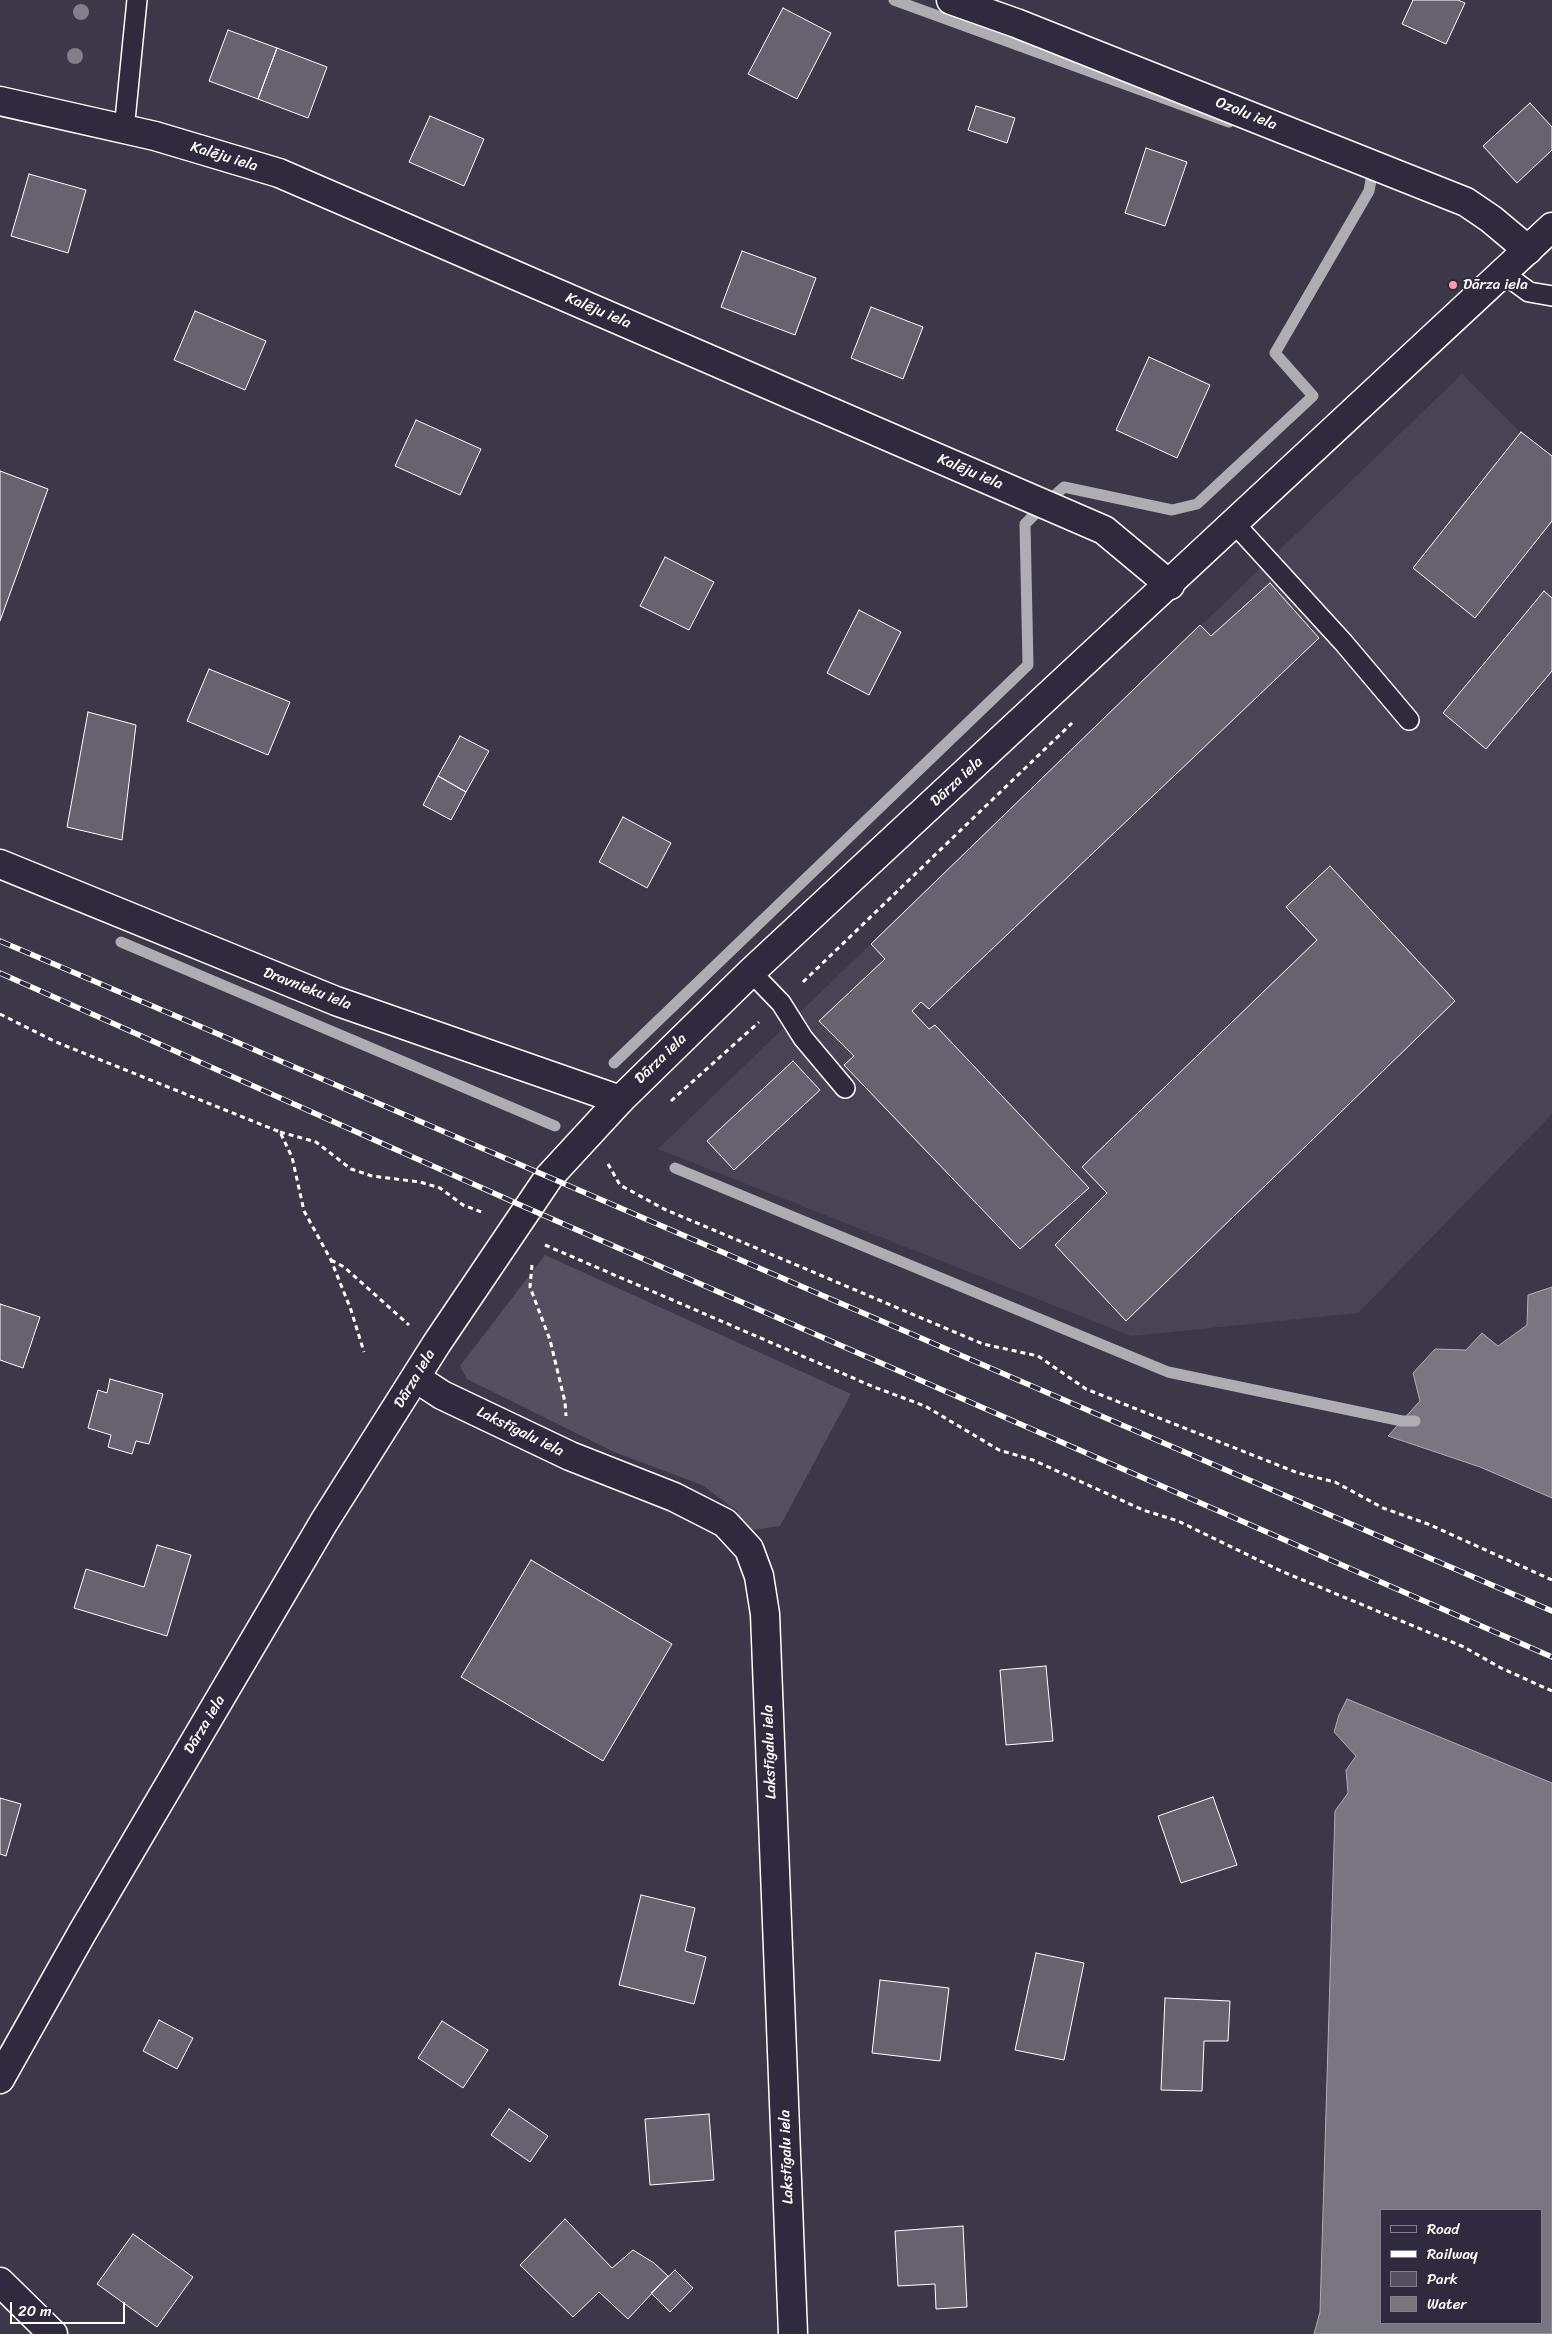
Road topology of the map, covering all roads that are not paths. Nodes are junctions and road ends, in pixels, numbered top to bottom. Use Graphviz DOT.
graph roads {
  1 [pos="137,0"];
  2 [pos="951,0"];
  3 [pos="0,101"];
  4 [pos="124,130"];
  5 [pos="1552,228"];
  6 [pos="1528,250"];
  7 [pos="1503,273"];
  8 [pos="1552,296"];
  9 [pos="1234,523"];
  10 [pos="1170,585"];
  11 [pos="1409,720"];
  12 [pos="0,864"];
  13 [pos="751,972"];
  14 [pos="845,1088"];
  15 [pos="620,1100"];
  16 [pos="416,1378"];
  17 [pos="0,2079"];
  18 [pos="0,2282"];
  19 [pos="53,2334"];
  20 [pos="793,2334"];
  1 -- 4 [label="lane"];
  2 -- 6 [label="street, Ozolu iela"];
  3 -- 4 [label="street, Kalēju iela"];
  4 -- 10 [label="street, Kalēju iela"];
  5 -- 6 [label="street, Dārza iela"];
  6 -- 7 [label="street, Dārza iela"];
  7 -- 8 [label="lane"];
  7 -- 9 [label="street, Dārza iela"];
  9 -- 10 [label="street, Dārza iela"];
  9 -- 11 [label="lane"];
  10 -- 13 [label="street, Dārza iela"];
  12 -- 15 [label="street, Dravnieku iela"];
  13 -- 14 [label="lane"];
  13 -- 15 [label="street, Dārza iela"];
  15 -- 16 [label="street, Dārza iela"];
  16 -- 17 [label="street, Dārza iela"];
  16 -- 20 [label="street, Lakstīgalu iela"];
  18 -- 19 [label="street"];
}
